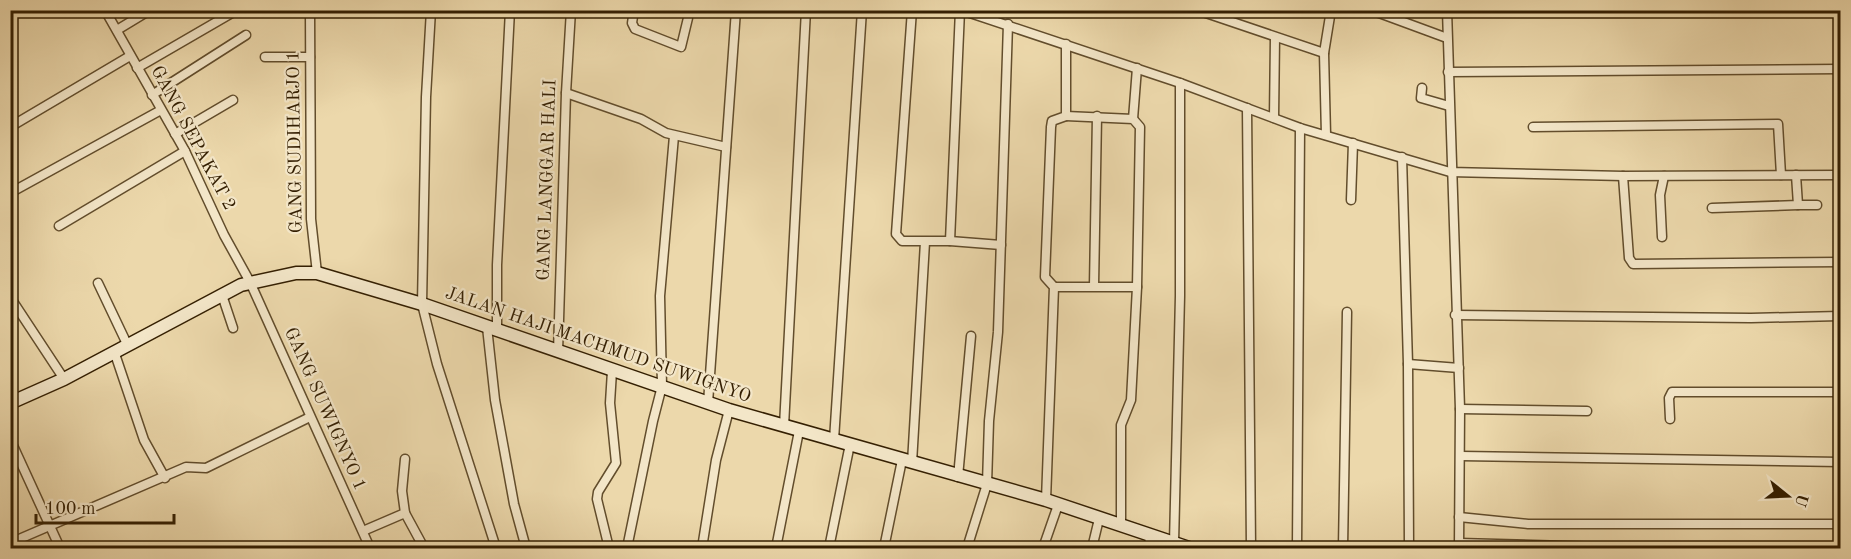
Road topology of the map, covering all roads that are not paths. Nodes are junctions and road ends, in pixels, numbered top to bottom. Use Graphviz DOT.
graph roads {
  1 [pos="105,10"];
  2 [pos="150,10"];
  3 [pos="237,10"];
  4 [pos="310,10"];
  5 [pos="430,10"];
  6 [pos="510,10"];
  7 [pos="571,10"];
  8 [pos="634,10"];
  9 [pos="736,10"];
  10 [pos="806,10"];
  11 [pos="862,10"];
  12 [pos="912,10"];
  13 [pos="960,10"];
  14 [pos="1197,10"];
  15 [pos="1331,10"];
  16 [pos="1371,10"];
  17 [pos="1447,10"];
  18 [pos="1381,12"];
  19 [pos="688,18"];
  20 [pos="1008,24"];
  21 [pos="117,30"];
  22 [pos="246,35"];
  23 [pos="1275,37"];
  24 [pos="1447,38"];
  25 [pos="1066,44"];
  26 [pos="1324,53"];
  27 [pos="130,56"];
  28 [pos="265,57"];
  29 [pos="310,57"];
  30 [pos="137,68"];
  31 [pos="1137,68"];
  32 [pos="1840,69"];
  33 [pos="1449,72"];
  34 [pos="1180,83"];
  35 [pos="1422,87"];
  36 [pos="566,93"];
  37 [pos="152,95"];
  38 [pos="233,100"];
  39 [pos="1449,106"];
  40 [pos="1247,108"];
  41 [pos="161,110"];
  42 [pos="1066,116"];
  43 [pos="1097,116"];
  44 [pos="1274,118"];
  45 [pos="1134,119"];
  46 [pos="10,127"];
  47 [pos="1533,127"];
  48 [pos="1300,128"];
  49 [pos="175,134"];
  50 [pos="1326,135"];
  51 [pos="674,136"];
  52 [pos="1353,143"];
  53 [pos="726,147"];
  54 [pos="185,151"];
  55 [pos="1402,158"];
  56 [pos="1450,172"];
  57 [pos="1781,175"];
  58 [pos="1796,175"];
  59 [pos="1840,175"];
  60 [pos="1623,176"];
  61 [pos="1664,176"];
  62 [pos="10,193"];
  63 [pos="1351,200"];
  64 [pos="1798,205"];
  65 [pos="1817,205"];
  66 [pos="1712,208"];
  67 [pos="59,226"];
  68 [pos="1662,237"];
  69 [pos="950,241"];
  70 [pos="925,242"];
  71 [pos="1001,245"];
  72 [pos="1840,262"];
  73 [pos="317,273"];
  74 [pos="250,282"];
  75 [pos="98,283"];
  76 [pos="1094,286"];
  77 [pos="1054,287"];
  78 [pos="1137,287"];
  79 [pos="222,295"];
  80 [pos="10,297"];
  81 [pos="422,304"];
  82 [pos="1347,312"];
  83 [pos="1455,315"];
  84 [pos="1840,316"];
  85 [pos="233,328"];
  86 [pos="492,328"];
  87 [pos="971,336"];
  88 [pos="127,344"];
  89 [pos="114,351"];
  90 [pos="558,352"];
  91 [pos="1408,364"];
  92 [pos="1459,368"];
  93 [pos="612,371"];
  94 [pos="64,379"];
  95 [pos="662,386"];
  96 [pos="1840,392"];
  97 [pos="708,402"];
  98 [pos="10,403"];
  99 [pos="1460,409"];
  100 [pos="729,410"];
  101 [pos="1587,411"];
  102 [pos="310,417"];
  103 [pos="1670,418"];
  104 [pos="784,426"];
  105 [pos="799,431"];
  106 [pos="10,439"];
  107 [pos="834,440"];
  108 [pos="850,444"];
  109 [pos="1461,456"];
  110 [pos="405,459"];
  111 [pos="907,461"];
  112 [pos="1840,462"];
  113 [pos="958,477"];
  114 [pos="165,478"];
  115 [pos="987,484"];
  116 [pos="1046,500"];
  117 [pos="1058,505"];
  118 [pos="405,513"];
  119 [pos="1459,517"];
  120 [pos="1098,519"];
  121 [pos="1840,524"];
  122 [pos="1121,525"];
  123 [pos="50,526"];
  124 [pos="363,531"];
  125 [pos="1151,535"];
  126 [pos="10,543"];
  127 [pos="1174,543"];
  128 [pos="1459,546"];
  129 [pos="60,549"];
  130 [pos="370,549"];
  131 [pos="424,549"];
  132 [pos="496,549"];
  133 [pos="526,549"];
  134 [pos="609,549"];
  135 [pos="627,549"];
  136 [pos="702,549"];
  137 [pos="776,549"];
  138 [pos="829,549"];
  139 [pos="884,549"];
  140 [pos="967,549"];
  141 [pos="1043,549"];
  142 [pos="1092,549"];
  143 [pos="1148,549"];
  144 [pos="1189,549"];
  145 [pos="1251,549"];
  146 [pos="1297,549"];
  147 [pos="1344,549"];
  148 [pos="1409,549"];
  149 [pos="1638,549"];
  1 -- 21 [label="street, GANG SEPAKAT 2"];
  2 -- 21 [label="street"];
  3 -- 30 [label="street"];
  4 -- 29 [label="street, GANG SUDIHARJO 1"];
  5 -- 81 [label="street"];
  6 -- 86 [label="street"];
  7 -- 36 [label="street, GANG LANGGAR HALI"];
  8 -- 19 [label="street"];
  9 -- 53 [label="street"];
  10 -- 104 [label="street"];
  11 -- 107 [label="street"];
  12 -- 70 [label="street"];
  13 -- 20 [label="street"];
  13 -- 69 [label="street"];
  14 -- 23 [label="street"];
  15 -- 26 [label="street"];
  16 -- 18 [label="street"];
  17 -- 24 [label="street"];
  18 -- 24 [label="street"];
  20 -- 25 [label="street"];
  20 -- 71 [label="street"];
  21 -- 27 [label="street, GANG SEPAKAT 2"];
  22 -- 37 [label="street"];
  23 -- 26 [label="street"];
  23 -- 44 [label="street"];
  24 -- 33 [label="street"];
  25 -- 31 [label="street"];
  25 -- 42 [label="street"];
  26 -- 50 [label="street"];
  27 -- 30 [label="street, GANG SEPAKAT 2"];
  27 -- 46 [label="street"];
  28 -- 29 [label="street"];
  29 -- 73 [label="street, GANG SUDIHARJO 1"];
  30 -- 37 [label="street, GANG SEPAKAT 2"];
  31 -- 34 [label="street"];
  31 -- 45 [label="street"];
  32 -- 33 [label="street"];
  33 -- 39 [label="street"];
  34 -- 40 [label="street"];
  34 -- 127 [label="street"];
  35 -- 39 [label="street"];
  36 -- 51 [label="street"];
  36 -- 90 [label="street, GANG LANGGAR HALI"];
  37 -- 41 [label="street, GANG SEPAKAT 2"];
  38 -- 49 [label="street"];
  39 -- 56 [label="street"];
  40 -- 44 [label="street"];
  40 -- 145 [label="street"];
  41 -- 49 [label="street, GANG SEPAKAT 2"];
  41 -- 62 [label="street"];
  42 -- 43 [label="street"];
  42 -- 77 [label="street"];
  43 -- 45 [label="street"];
  43 -- 76 [label="street"];
  44 -- 48 [label="street"];
  45 -- 78 [label="street"];
  47 -- 57 [label="street"];
  48 -- 50 [label="street"];
  48 -- 146 [label="street"];
  49 -- 54 [label="street, GANG SEPAKAT 2"];
  50 -- 52 [label="street"];
  51 -- 53 [label="street"];
  51 -- 95 [label="street"];
  52 -- 55 [label="street"];
  52 -- 63 [label="street"];
  53 -- 97 [label="street"];
  54 -- 67 [label="street"];
  54 -- 74 [label="street, GANG SEPAKAT 2"];
  55 -- 56 [label="street"];
  55 -- 91 [label="street"];
  56 -- 60 [label="street"];
  56 -- 83 [label="street"];
  57 -- 58 [label="street"];
  57 -- 61 [label="street"];
  58 -- 59 [label="street"];
  58 -- 64 [label="street"];
  60 -- 61 [label="street"];
  60 -- 72 [label="street"];
  61 -- 68 [label="street"];
  64 -- 65 [label="street"];
  64 -- 66 [label="street"];
  69 -- 70 [label="street"];
  69 -- 71 [label="street"];
  70 -- 111 [label="street"];
  71 -- 115 [label="street"];
  73 -- 74 [label="street, JALAN HAJI MACHMUD SUWIGNYO"];
  73 -- 81 [label="street, JALAN HAJI MACHMUD SUWIGNYO"];
  74 -- 79 [label="street, JALAN HAJI MACHMUD SUWIGNYO"];
  74 -- 102 [label="street, GANG SUWIGNYO 1"];
  75 -- 88 [label="street"];
  76 -- 77 [label="street"];
  76 -- 78 [label="street"];
  77 -- 116 [label="street"];
  78 -- 122 [label="street"];
  79 -- 85 [label="street"];
  79 -- 88 [label="street, JALAN HAJI MACHMUD SUWIGNYO"];
  80 -- 94 [label="street"];
  81 -- 86 [label="street, JALAN HAJI MACHMUD SUWIGNYO"];
  81 -- 132 [label="street"];
  82 -- 147 [label="street"];
  83 -- 84 [label="street"];
  83 -- 92 [label="street"];
  86 -- 90 [label="street, JALAN HAJI MACHMUD SUWIGNYO"];
  86 -- 133 [label="street"];
  87 -- 113 [label="street"];
  88 -- 89 [label="street, JALAN HAJI MACHMUD SUWIGNYO"];
  89 -- 94 [label="street, JALAN HAJI MACHMUD SUWIGNYO"];
  89 -- 114 [label="street"];
  90 -- 93 [label="street, JALAN HAJI MACHMUD SUWIGNYO"];
  91 -- 92 [label="street"];
  91 -- 148 [label="street"];
  92 -- 99 [label="street"];
  93 -- 95 [label="street, JALAN HAJI MACHMUD SUWIGNYO"];
  93 -- 134 [label="street"];
  94 -- 98 [label="street, JALAN HAJI MACHMUD SUWIGNYO"];
  95 -- 97 [label="street, JALAN HAJI MACHMUD SUWIGNYO"];
  95 -- 135 [label="street"];
  96 -- 103 [label="street"];
  97 -- 100 [label="street, JALAN HAJI MACHMUD SUWIGNYO"];
  99 -- 101 [label="street"];
  99 -- 109 [label="street"];
  100 -- 104 [label="street, JALAN HAJI MACHMUD SUWIGNYO"];
  100 -- 136 [label="street"];
  102 -- 114 [label="street"];
  102 -- 124 [label="street, GANG SUWIGNYO 1"];
  104 -- 105 [label="street, JALAN HAJI MACHMUD SUWIGNYO"];
  105 -- 107 [label="street, JALAN HAJI MACHMUD SUWIGNYO"];
  105 -- 137 [label="street"];
  106 -- 123 [label="street"];
  107 -- 108 [label="street, JALAN HAJI MACHMUD SUWIGNYO"];
  108 -- 111 [label="street, JALAN HAJI MACHMUD SUWIGNYO"];
  108 -- 138 [label="street"];
  109 -- 112 [label="street"];
  109 -- 119 [label="street"];
  110 -- 118 [label="street"];
  111 -- 113 [label="street, JALAN HAJI MACHMUD SUWIGNYO"];
  111 -- 139 [label="street"];
  113 -- 115 [label="street, JALAN HAJI MACHMUD SUWIGNYO"];
  114 -- 123 [label="street"];
  115 -- 116 [label="street, JALAN HAJI MACHMUD SUWIGNYO"];
  115 -- 140 [label="street"];
  116 -- 117 [label="street, JALAN HAJI MACHMUD SUWIGNYO"];
  117 -- 120 [label="street, JALAN HAJI MACHMUD SUWIGNYO"];
  117 -- 141 [label="street"];
  118 -- 124 [label="street"];
  118 -- 131 [label="street"];
  119 -- 121 [label="street"];
  119 -- 128 [label="street"];
  120 -- 122 [label="street, JALAN HAJI MACHMUD SUWIGNYO"];
  120 -- 142 [label="street"];
  122 -- 125 [label="street, JALAN HAJI MACHMUD SUWIGNYO"];
  123 -- 126 [label="street"];
  123 -- 129 [label="street"];
  124 -- 130 [label="street, GANG SUWIGNYO 1"];
  125 -- 127 [label="street, JALAN HAJI MACHMUD SUWIGNYO"];
  125 -- 143 [label="street"];
  127 -- 144 [label="street, JALAN HAJI MACHMUD SUWIGNYO"];
  128 -- 149 [label="street"];
}
